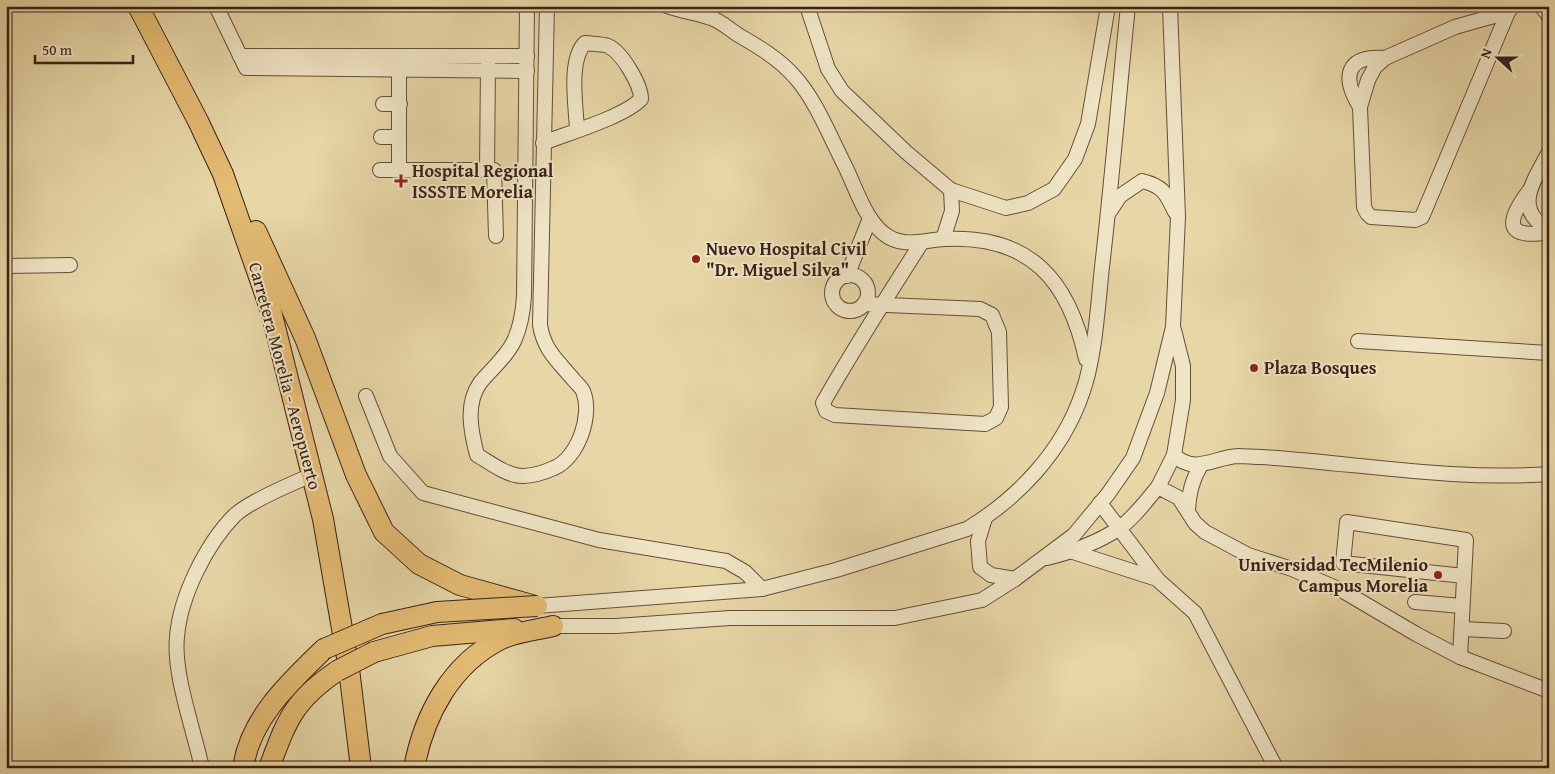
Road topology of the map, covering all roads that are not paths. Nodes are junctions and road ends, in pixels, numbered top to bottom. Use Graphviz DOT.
graph roads {
  1 [pos="138,6"];
  2 [pos="216,6"];
  3 [pos="527,6"];
  4 [pos="667,6"];
  5 [pos="1108,6"];
  6 [pos="1128,6"];
  7 [pos="1170,6"];
  8 [pos="1541,6"];
  9 [pos="548,8"];
  10 [pos="1510,9"];
  11 [pos="811,10"];
  12 [pos="710,12"];
  13 [pos="1549,16"];
  14 [pos="325,55"];
  15 [pos="400,55"];
  16 [pos="240,56"];
  17 [pos="487,56"];
  18 [pos="527,56"];
  19 [pos="1384,58"];
  20 [pos="325,70"];
  21 [pos="399,71"];
  22 [pos="527,71"];
  23 [pos="488,72"];
  24 [pos="383,104"];
  25 [pos="400,104"];
  26 [pos="1360,107"];
  27 [pos="577,130"];
  28 [pos="381,137"];
  29 [pos="399,137"];
  30 [pos="543,143"];
  31 [pos="1549,152"];
  32 [pos="380,170"];
  33 [pos="399,170"];
  34 [pos="487,170"];
  35 [pos="223,174"];
  36 [pos="951,190"];
  37 [pos="1529,191"];
  38 [pos="1107,216"];
  39 [pos="1178,217"];
  40 [pos="870,218"];
  41 [pos="1549,231"];
  42 [pos="496,236"];
  43 [pos="943,239"];
  44 [pos="922,242"];
  45 [pos="70,265"];
  46 [pos="6,266"];
  47 [pos="847,276"];
  48 [pos="882,304"];
  49 [pos="859,308"];
  50 [pos="1173,327"];
  51 [pos="867,330"];
  52 [pos="1358,341"];
  53 [pos="1549,353"];
  54 [pos="1088,366"];
  55 [pos="366,396"];
  56 [pos="1174,455"];
  57 [pos="1201,466"];
  58 [pos="1549,474"];
  59 [pos="312,475"];
  60 [pos="1158,487"];
  61 [pos="1100,503"];
  62 [pos="1188,511"];
  63 [pos="985,518"];
  64 [pos="1118,529"];
  65 [pos="1072,552"];
  66 [pos="1041,560"];
  67 [pos="1464,576"];
  68 [pos="1015,579"];
  69 [pos="1158,580"];
  70 [pos="762,589"];
  71 [pos="1415,602"];
  72 [pos="537,606"];
  73 [pos="1462,606"];
  74 [pos="553,626"];
  75 [pos="1462,629"];
  76 [pos="1504,632"];
  77 [pos="1460,657"];
  78 [pos="1549,691"];
  79 [pos="202,768"];
  80 [pos="243,768"];
  81 [pos="269,768"];
  82 [pos="361,768"];
  83 [pos="414,768"];
  84 [pos="1276,768"];
  1 -- 35 [label="highway, Carretera Morelia - Aeropuerto"];
  2 -- 16 [label="street"];
  3 -- 18 [label="street"];
  4 -- 12 [label="street"];
  5 -- 36 [label="street"];
  6 -- 38 [label="street"];
  7 -- 39 [label="street"];
  8 -- 13 [label="street"];
  9 -- 30 [label="street"];
  10 -- 19 [label="street"];
  10 -- 26 [label="street"];
  11 -- 36 [label="street"];
  12 -- 40 [label="street"];
  14 -- 15 [label="street"];
  14 -- 16 [label="street"];
  14 -- 20 [label="street"];
  15 -- 17 [label="street"];
  15 -- 21 [label="street"];
  16 -- 20 [label="street"];
  17 -- 18 [label="street"];
  17 -- 23 [label="street"];
  18 -- 22 [label="street"];
  19 -- 26 [label="street"];
  19 -- 26 [label="street"];
  20 -- 21 [label="street"];
  21 -- 23 [label="street"];
  21 -- 25 [label="street"];
  22 -- 23 [label="street"];
  22 -- 30 [label="street"];
  23 -- 34 [label="street"];
  24 -- 25 [label="street"];
  25 -- 29 [label="street"];
  27 -- 27 [label="street"];
  27 -- 30 [label="street"];
  28 -- 29 [label="street"];
  29 -- 33 [label="street"];
  31 -- 37 [label="street"];
  32 -- 33 [label="street"];
  33 -- 34 [label="street"];
  34 -- 42 [label="street"];
  35 -- 59 [label="highway, Carretera Morelia - Aeropuerto"];
  35 -- 72 [label="highway"];
  36 -- 43 [label="street"];
  37 -- 41 [label="street"];
  37 -- 41 [label="street"];
  38 -- 39 [label="street"];
  38 -- 54 [label="street"];
  39 -- 50 [label="street"];
  40 -- 44 [label="street"];
  40 -- 47 [label="street"];
  43 -- 44 [label="street"];
  43 -- 54 [label="street"];
  44 -- 48 [label="street"];
  45 -- 46 [label="street"];
  47 -- 49 [label="street"];
  47 -- 49 [label="street"];
  48 -- 49 [label="street"];
  48 -- 51 [label="street"];
  48 -- 51 [label="street"];
  49 -- 51 [label="street"];
  50 -- 56 [label="street"];
  50 -- 61 [label="street"];
  52 -- 53 [label="street"];
  54 -- 63 [label="street"];
  55 -- 70 [label="street"];
  56 -- 57 [label="street"];
  56 -- 60 [label="street"];
  57 -- 58 [label="street"];
  57 -- 62 [label="street"];
  59 -- 79 [label="street"];
  59 -- 82 [label="highway, Carretera Morelia - Aeropuerto"];
  60 -- 62 [label="street"];
  60 -- 64 [label="street"];
  61 -- 64 [label="street"];
  61 -- 66 [label="street"];
  62 -- 77 [label="street"];
  63 -- 68 [label="street"];
  63 -- 70 [label="street"];
  64 -- 65 [label="street"];
  64 -- 69 [label="street"];
  65 -- 66 [label="street"];
  65 -- 69 [label="street"];
  66 -- 68 [label="street"];
  67 -- 67 [label="street"];
  67 -- 73 [label="street"];
  68 -- 74 [label="street"];
  69 -- 84 [label="street"];
  70 -- 72 [label="street"];
  71 -- 73 [label="street"];
  72 -- 80 [label="highway, bridge"];
  73 -- 75 [label="street"];
  74 -- 81 [label="highway, bridge"];
  74 -- 83 [label="highway"];
  75 -- 76 [label="street"];
  75 -- 77 [label="street"];
  77 -- 78 [label="street"];
}
